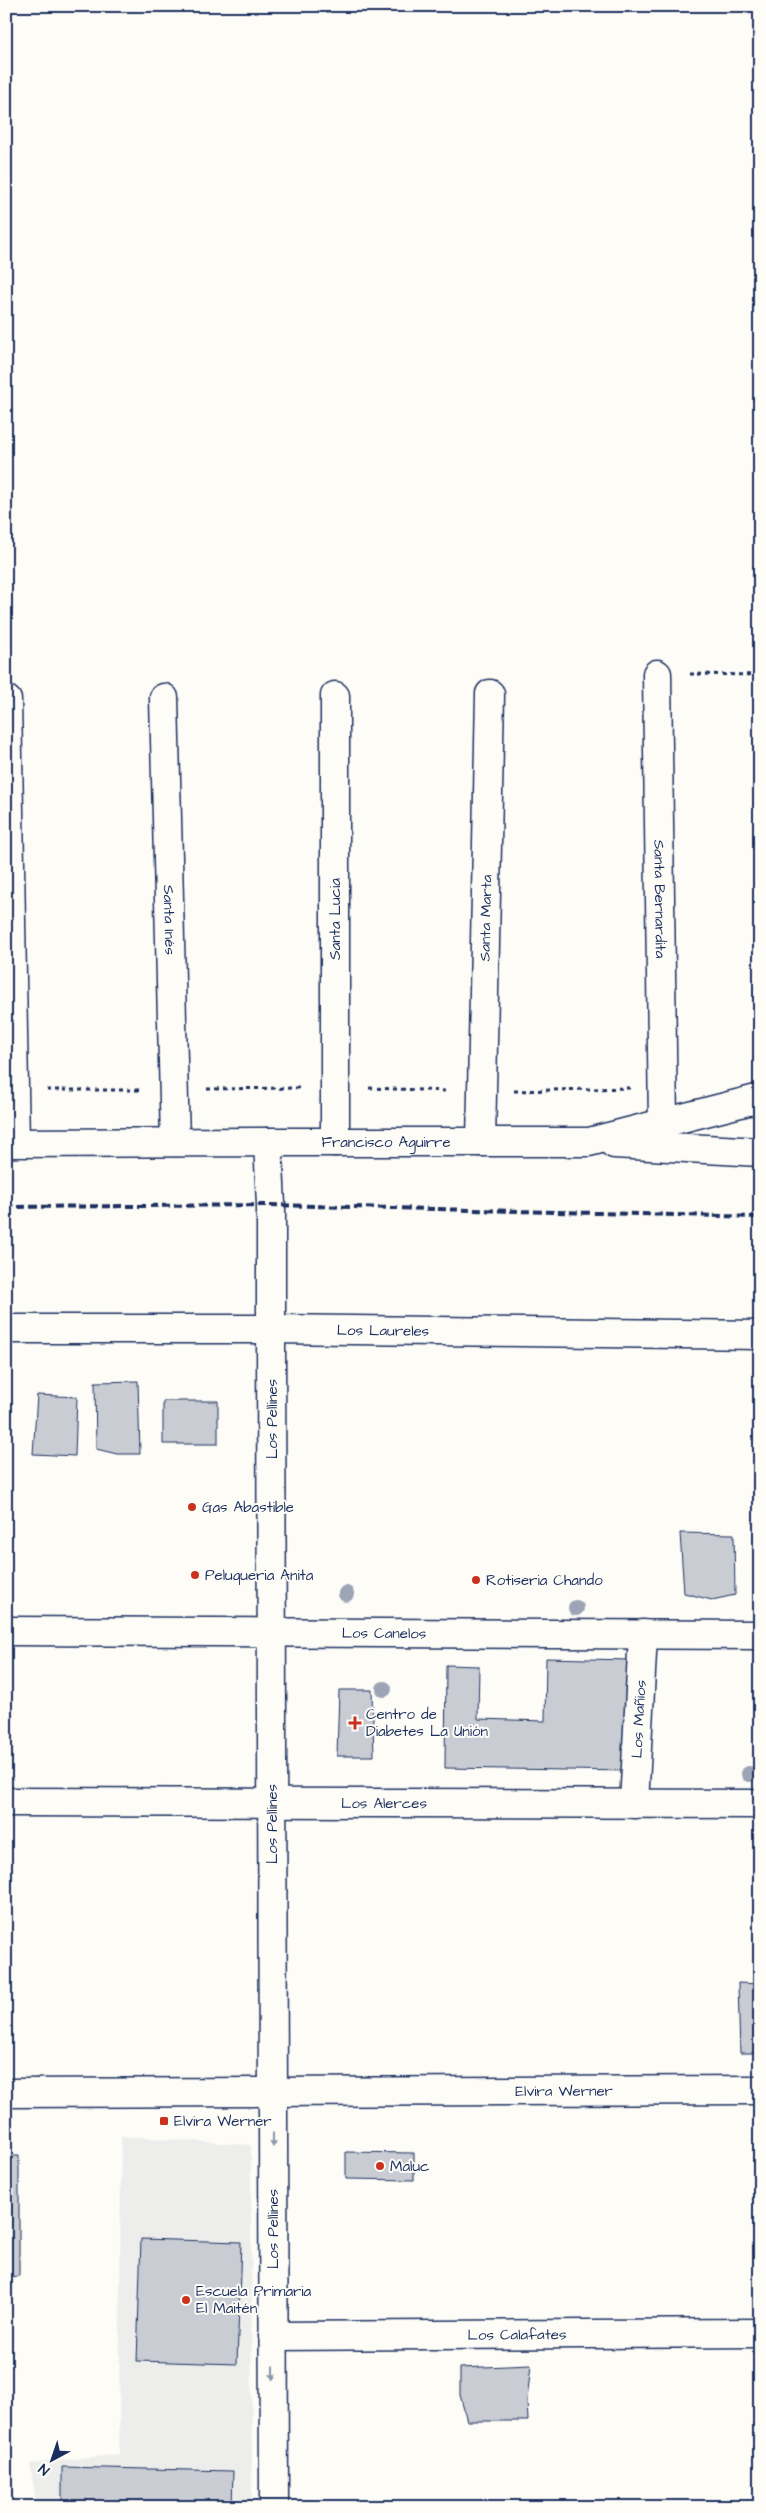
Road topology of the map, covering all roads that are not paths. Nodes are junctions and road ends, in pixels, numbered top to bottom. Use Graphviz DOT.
graph roads {
  1 [pos="657,674"];
  2 [pos="490,694"];
  3 [pos="335,696"];
  4 [pos="164,698"];
  5 [pos="7,700"];
  6 [pos="760,1098"];
  7 [pos="663,1123"];
  8 [pos="175,1142"];
  9 [pos="268,1142"];
  10 [pos="335,1142"];
  11 [pos="481,1142"];
  12 [pos="588,1142"];
  13 [pos="10,1143"];
  14 [pos="760,1152"];
  15 [pos="6,1329"];
  16 [pos="271,1329"];
  17 [pos="760,1335"];
  18 [pos="6,1631"];
  19 [pos="272,1632"];
  20 [pos="643,1634"];
  21 [pos="760,1635"];
  22 [pos="6,1802"];
  23 [pos="272,1803"];
  24 [pos="634,1804"];
  25 [pos="760,1804"];
  26 [pos="760,2090"];
  27 [pos="273,2092"];
  28 [pos="6,2093"];
  29 [pos="760,2333"];
  30 [pos="273,2336"];
  31 [pos="274,2507"];
  1 -- 7 [label="street, Santa Bernardita"];
  2 -- 11 [label="street, Santa Marta"];
  3 -- 10 [label="street, Santa Lucia"];
  4 -- 8 [label="street, Santa Inés"];
  5 -- 13 [label="street"];
  6 -- 7 [label="street, Francisco Aguirre"];
  7 -- 12 [label="street, Francisco Aguirre"];
  8 -- 9 [label="street, Francisco Aguirre"];
  8 -- 13 [label="street, Francisco Aguirre"];
  9 -- 10 [label="street, Francisco Aguirre"];
  9 -- 16 [label="street, Los Pellines"];
  10 -- 11 [label="street, Francisco Aguirre"];
  11 -- 12 [label="street, Francisco Aguirre"];
  12 -- 14 [label="street"];
  15 -- 16 [label="street, Los Laureles"];
  16 -- 17 [label="street, Los Laureles"];
  16 -- 19 [label="street, Los Pellines"];
  18 -- 19 [label="street, Los Canelos"];
  19 -- 20 [label="street, Los Canelos"];
  19 -- 23 [label="street, Los Pellines"];
  20 -- 21 [label="street, Los Canelos"];
  20 -- 24 [label="street, Los Mañios"];
  22 -- 23 [label="street, Los Alerces"];
  23 -- 24 [label="street, Los Alerces"];
  23 -- 27 [label="street, Los Pellines"];
  24 -- 25 [label="street, Los Alerces"];
  26 -- 27 [label="street, Elvira Werner"];
  27 -- 28 [label="street, Elvira Werner"];
  27 -- 30 [label="street, Los Pellines, one-way"];
  29 -- 30 [label="street, Los Calafates"];
  30 -- 31 [label="street, Los Pellines, one-way"];
}
